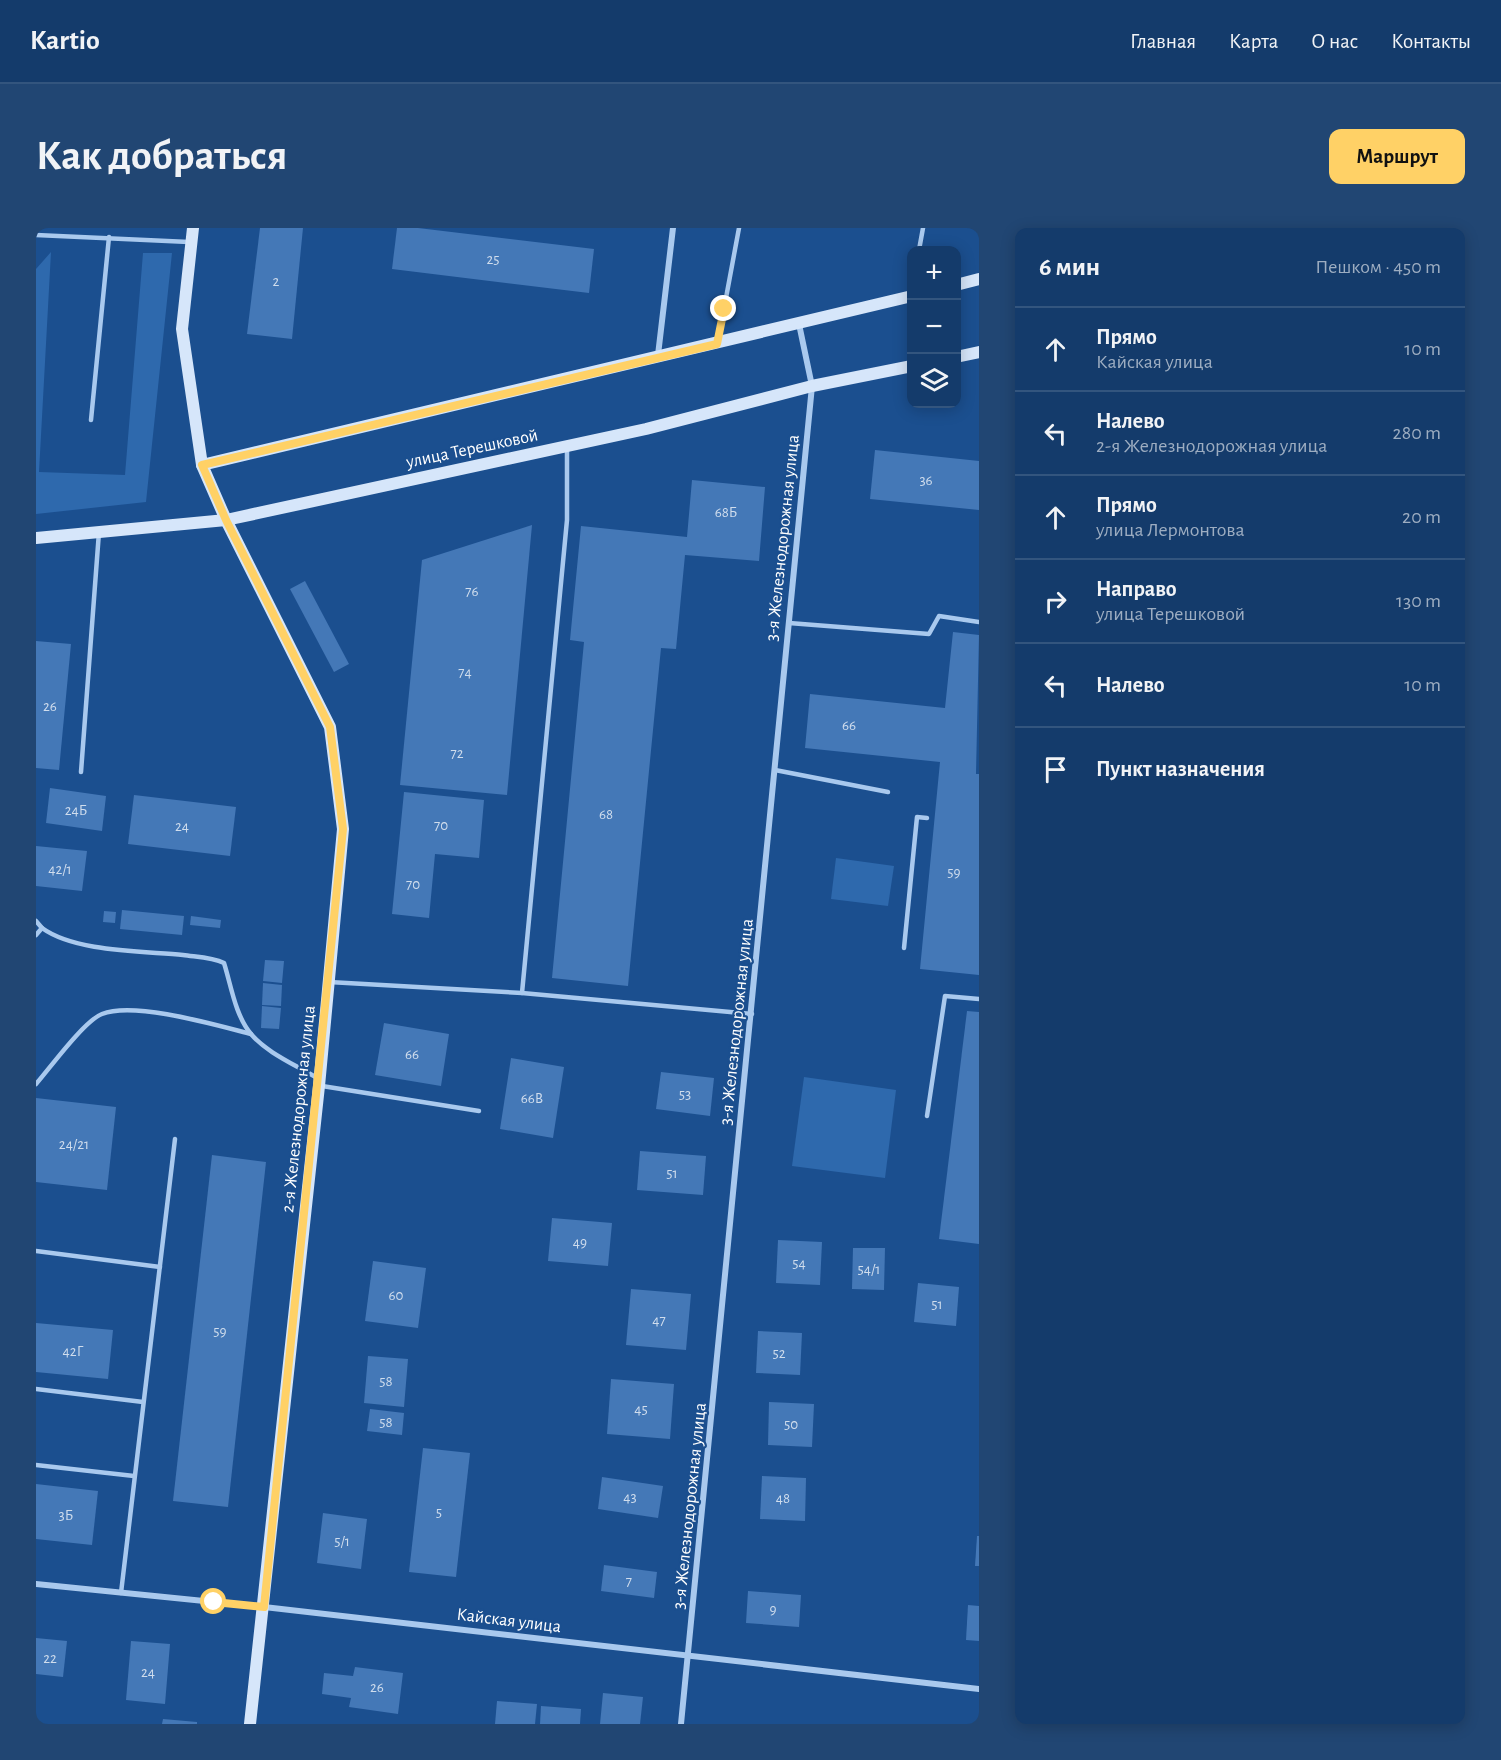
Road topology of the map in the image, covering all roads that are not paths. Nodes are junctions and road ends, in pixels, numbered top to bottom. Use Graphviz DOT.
graph roads {
  1 [pos="193,228"];
  2 [pos="673,228"];
  3 [pos="739,228"];
  4 [pos="923,228"];
  5 [pos="36,235"];
  6 [pos="109,237"];
  7 [pos="192,242"];
  8 [pos="920,246"];
  9 [pos="979,279"];
  10 [pos="961,284"];
  11 [pos="907,295"];
  12 [pos="799,324"];
  13 [pos="717,344"];
  14 [pos="979,352"];
  15 [pos="961,356"];
  16 [pos="658,359"];
  17 [pos="907,367"];
  18 [pos="812,386"];
  19 [pos="91,420"];
  20 [pos="567,446"];
  21 [pos="202,465"];
  22 [pos="226,520"];
  23 [pos="99,532"];
  24 [pos="36,538"];
  25 [pos="979,622"];
  26 [pos="789,623"];
  27 [pos="775,770"];
  28 [pos="81,772"];
  29 [pos="888,792"];
  30 [pos="927,818"];
  31 [pos="36,921"];
  32 [pos="42,928"];
  33 [pos="36,935"];
  34 [pos="904,948"];
  35 [pos="329,982"];
  36 [pos="522,993"];
  37 [pos="979,999"];
  38 [pos="752,1014"];
  39 [pos="251,1034"];
  40 [pos="319,1083"];
  41 [pos="36,1084"];
  42 [pos="478,1111"];
  43 [pos="927,1116"];
  44 [pos="175,1139"];
  45 [pos="36,1251"];
  46 [pos="160,1266"];
  47 [pos="36,1389"];
  48 [pos="143,1402"];
  49 [pos="36,1465"];
  50 [pos="134,1476"];
  51 [pos="36,1584"];
  52 [pos="120,1593"];
  53 [pos="264,1607"];
  54 [pos="689,1656"];
  55 [pos="979,1689"];
  56 [pos="250,1724"];
  57 [pos="681,1724"];
  1 -- 7 [label="street, 2-я Железнодорожная улица"];
  2 -- 16 [label="street"];
  3 -- 13 [label="lane"];
  4 -- 8 [label="lane"];
  5 -- 6 [label="lane"];
  6 -- 7 [label="lane"];
  6 -- 19 [label="lane"];
  7 -- 21 [label="street, 2-я Железнодорожная улица"];
  9 -- 10 [label="street"];
  11 -- 12 [label="street"];
  12 -- 13 [label="street"];
  12 -- 18 [label="street, 3-я Железнодорожная улица"];
  13 -- 16 [label="street"];
  14 -- 15 [label="street"];
  16 -- 21 [label="street"];
  17 -- 18 [label="street, улица Терешковой"];
  18 -- 20 [label="street, улица Терешковой"];
  18 -- 26 [label="street, 3-я Железнодорожная улица"];
  20 -- 22 [label="street, улица Терешковой"];
  20 -- 36 [label="lane"];
  21 -- 22 [label="street, 2-я Железнодорожная улица"];
  22 -- 23 [label="street, улица Терешковой"];
  22 -- 35 [label="street, 2-я Железнодорожная улица"];
  23 -- 24 [label="street, улица Терешковой"];
  23 -- 28 [label="lane"];
  25 -- 26 [label="lane"];
  26 -- 27 [label="street, 3-я Железнодорожная улица"];
  27 -- 29 [label="lane"];
  27 -- 38 [label="street, 3-я Железнодорожная улица"];
  30 -- 34 [label="lane"];
  31 -- 32 [label="lane"];
  32 -- 33 [label="lane"];
  32 -- 39 [label="lane"];
  35 -- 36 [label="lane"];
  35 -- 40 [label="street, 2-я Железнодорожная улица"];
  36 -- 38 [label="lane"];
  37 -- 43 [label="lane"];
  38 -- 54 [label="street, 3-я Железнодорожная улица"];
  39 -- 40 [label="lane"];
  39 -- 41 [label="lane"];
  40 -- 42 [label="lane"];
  40 -- 53 [label="street, 2-я Железнодорожная улица"];
  44 -- 46 [label="lane"];
  45 -- 46 [label="lane"];
  46 -- 48 [label="lane"];
  47 -- 48 [label="lane"];
  48 -- 50 [label="lane"];
  49 -- 50 [label="lane"];
  50 -- 52 [label="lane"];
  51 -- 52 [label="street, Кайская улица"];
  52 -- 53 [label="street, Кайская улица"];
  53 -- 54 [label="street, Кайская улица"];
  53 -- 56 [label="street, 2-я Железнодорожная улица"];
  54 -- 55 [label="street, Кайская улица"];
  54 -- 57 [label="street, 3-я Железнодорожная улица"];
}
